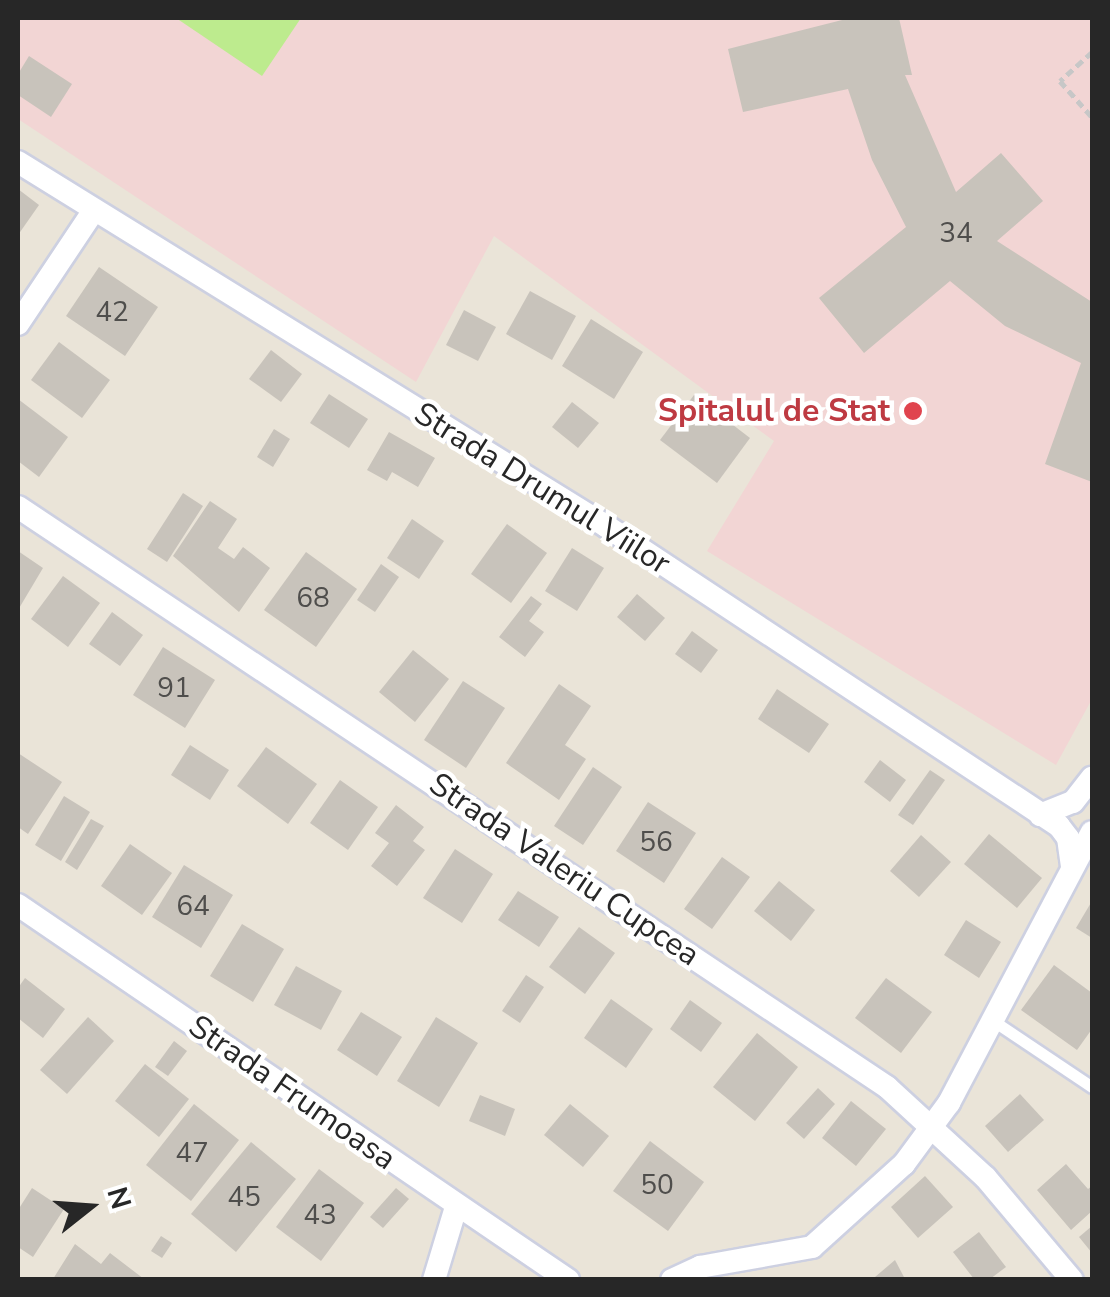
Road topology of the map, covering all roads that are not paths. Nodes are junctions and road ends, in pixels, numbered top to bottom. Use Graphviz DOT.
graph roads {
  1 [pos="18,162"];
  2 [pos="94,210"];
  3 [pos="18,324"];
  4 [pos="18,507"];
  5 [pos="1092,778"];
  6 [pos="1092,816"];
  7 [pos="1049,821"];
  8 [pos="1092,832"];
  9 [pos="1072,866"];
  10 [pos="18,905"];
  11 [pos="992,1020"];
  12 [pos="1092,1087"];
  13 [pos="935,1125"];
  14 [pos="456,1206"];
  15 [pos="434,1280"];
  16 [pos="568,1280"];
  17 [pos="672,1280"];
  18 [pos="1072,1280"];
  1 -- 2 [label="street, Strada Drumul Viilor"];
  2 -- 3 [label="street"];
  2 -- 7 [label="street, Strada Drumul Viilor"];
  4 -- 13 [label="street, Strada Valeriu Cupcea"];
  5 -- 7 [label="street"];
  6 -- 7 [label="street"];
  7 -- 9 [label="street"];
  8 -- 9 [label="street"];
  9 -- 11 [label="street"];
  10 -- 14 [label="street, Strada Frumoasa"];
  11 -- 12 [label="lane"];
  11 -- 13 [label="street"];
  13 -- 17 [label="street"];
  13 -- 18 [label="street, Strada Valeriu Cupcea"];
  14 -- 15 [label="street"];
  14 -- 16 [label="street, Strada Frumoasa"];
}
